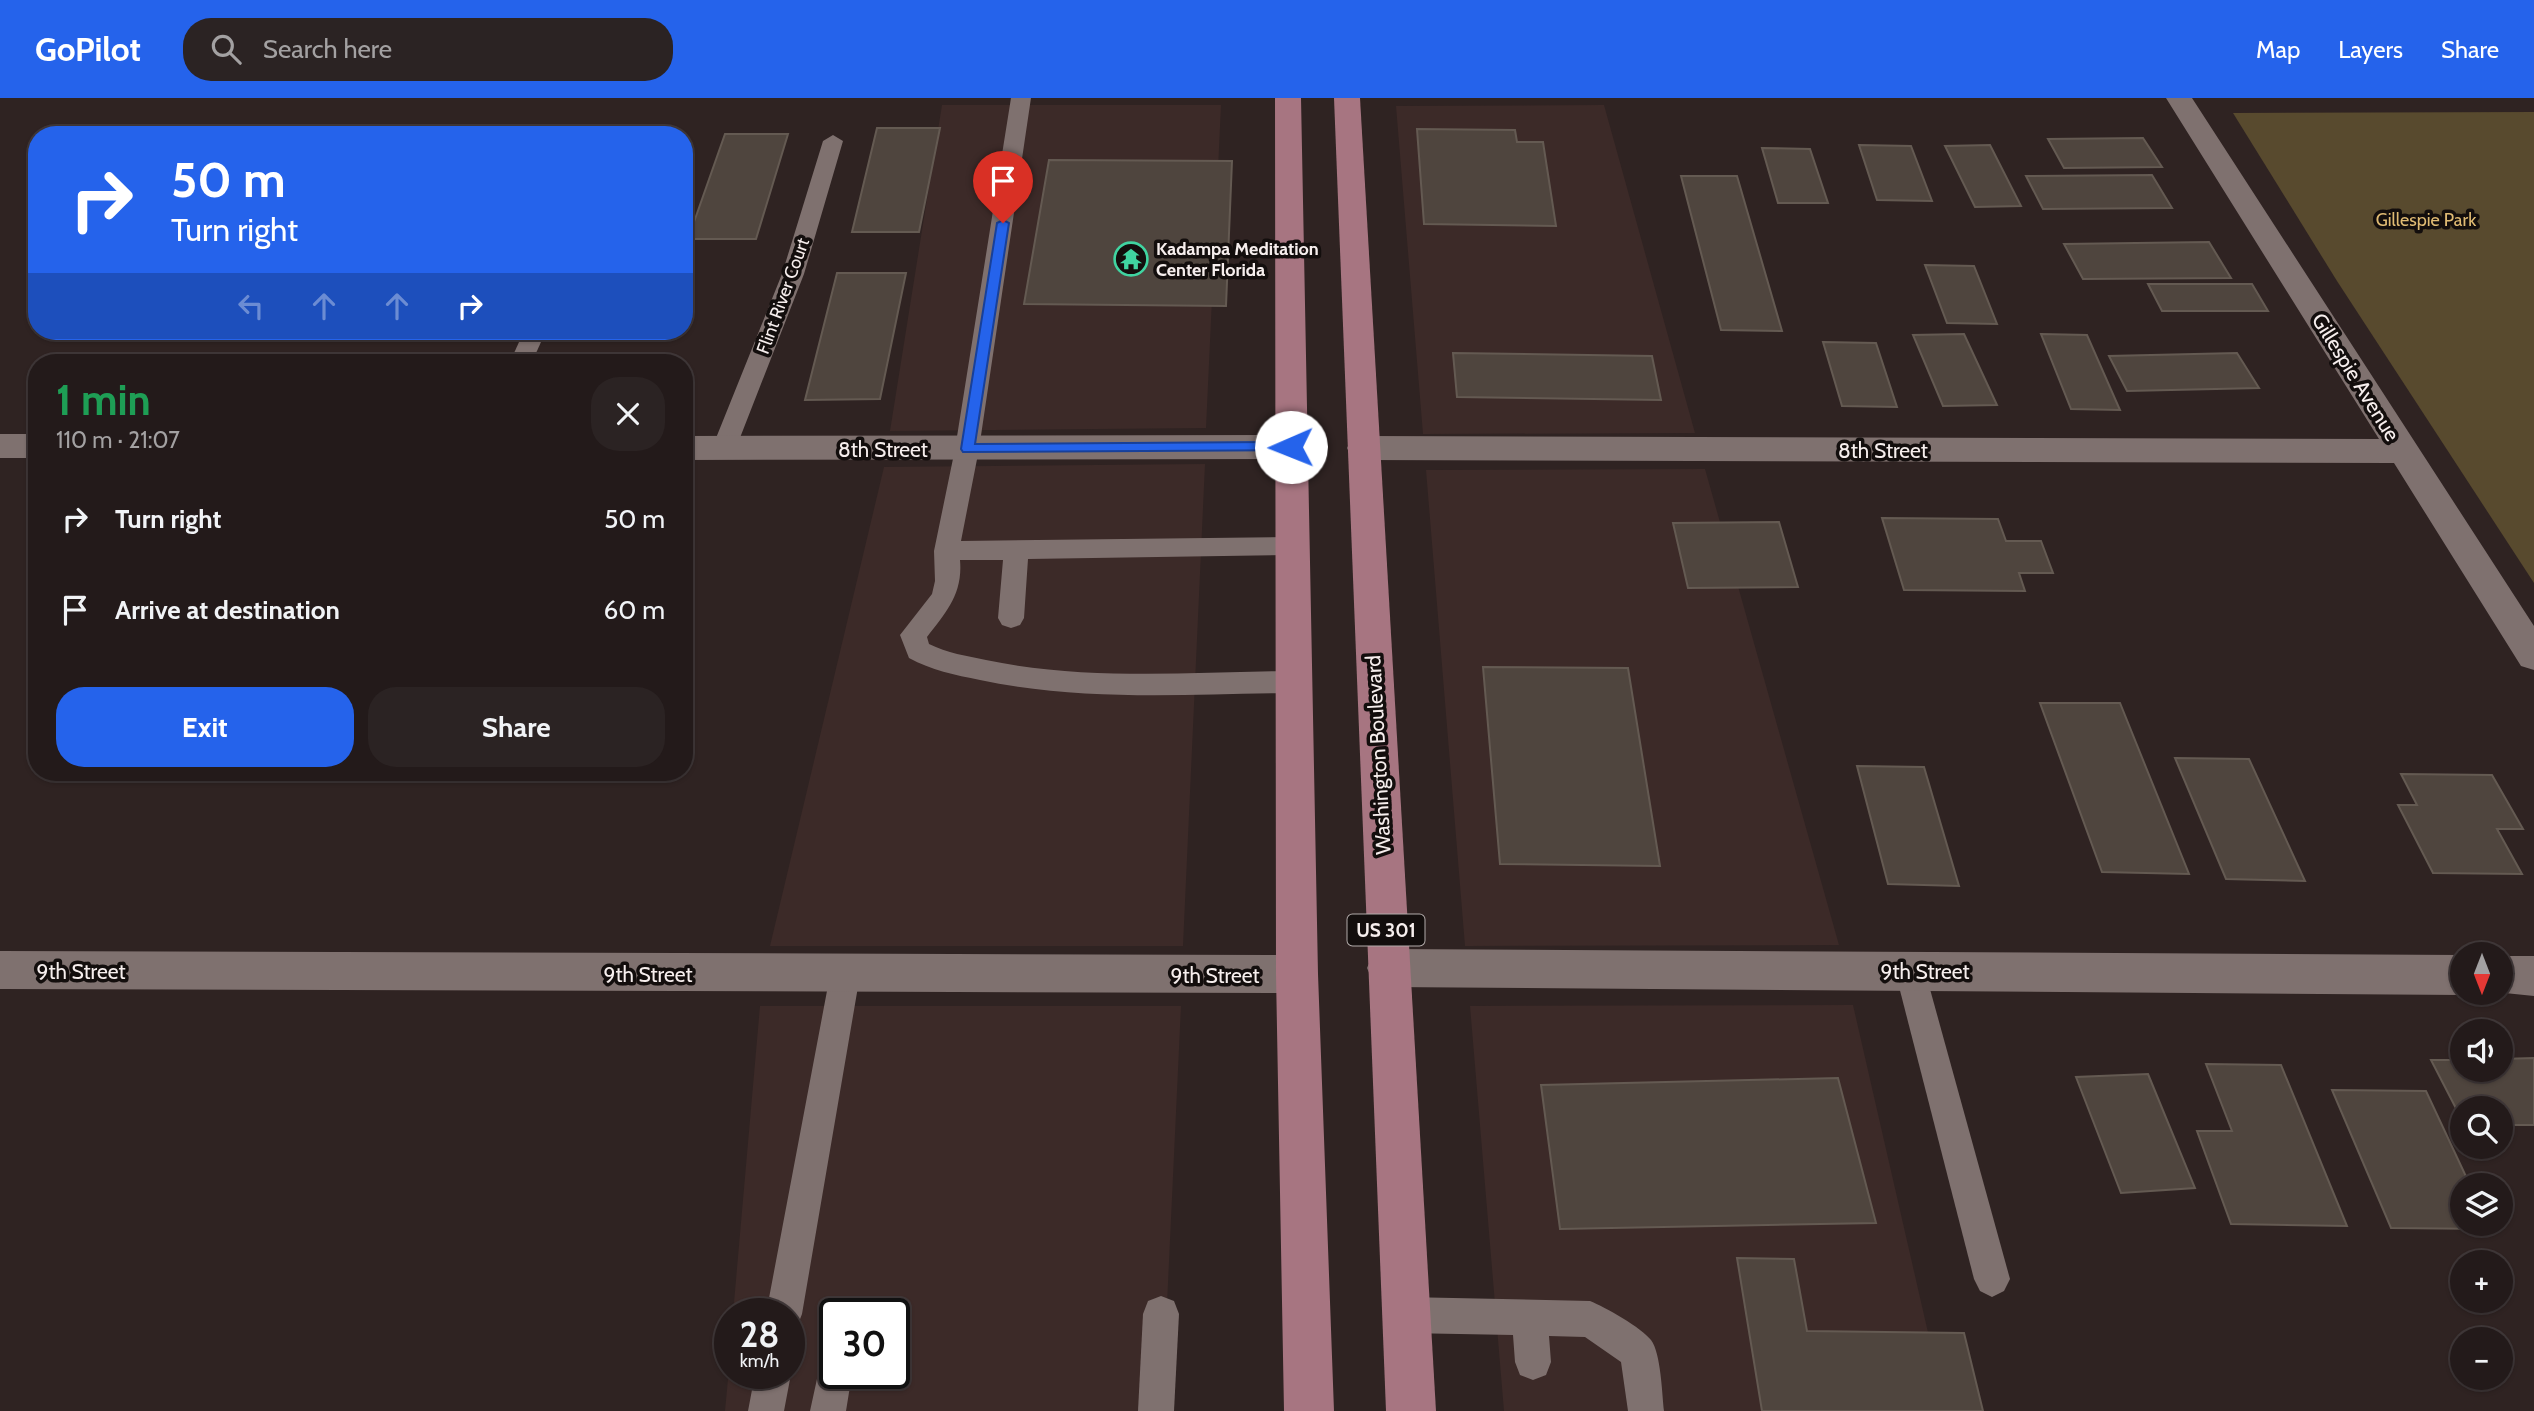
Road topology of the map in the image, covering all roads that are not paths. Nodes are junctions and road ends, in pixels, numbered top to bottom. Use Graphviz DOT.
graph roads {
  1 [pos="1021,98"];
  2 [pos="1288,98"];
  3 [pos="1347,98"];
  4 [pos="2179,98"];
  5 [pos="833,141"];
  6 [pos="0,446"];
  7 [pos="28,446"];
  8 [pos="1291,447"];
  9 [pos="693,448"];
  10 [pos="724,448"];
  11 [pos="1363,448"];
  12 [pos="967,449"];
  13 [pos="2403,451"];
  14 [pos="1292,546"];
  15 [pos="1016,550"];
  16 [pos="947,551"];
  17 [pos="1011,618"];
  18 [pos="2534,656"];
  19 [pos="1293,682"];
  20 [pos="1388,968"];
  21 [pos="0,971"];
  22 [pos="1910,971"];
  23 [pos="1297,974"];
  24 [pos="845,975"];
  25 [pos="2450,975"];
  26 [pos="2513,975"];
  27 [pos="2534,976"];
  28 [pos="1992,1279"];
  29 [pos="786,1298"];
  30 [pos="1161,1314"];
  31 [pos="1405,1315"];
  32 [pos="1529,1317"];
  33 [pos="1533,1362"];
  34 [pos="770,1389"];
  35 [pos="832,1389"];
  36 [pos="766,1411"];
  37 [pos="828,1411"];
  38 [pos="1156,1411"];
  39 [pos="1309,1411"];
  40 [pos="1411,1411"];
  41 [pos="1646,1411"];
  1 -- 12 [label="lane"];
  2 -- 8 [label="main road"];
  3 -- 11 [label="main road, Washington Boulevard / US 301"];
  4 -- 13 [label="street, Gillespie Avenue"];
  5 -- 10 [label="lane, Flint River Court"];
  6 -- 7 [label="street"];
  8 -- 12 [label="street, 8th Street"];
  8 -- 14 [label="main road"];
  9 -- 10 [label="street, 8th Street"];
  10 -- 12 [label="street, 8th Street"];
  11 -- 13 [label="street, 8th Street"];
  11 -- 20 [label="main road, Washington Boulevard / US 301"];
  12 -- 16 [label="lane"];
  13 -- 18 [label="street, Gillespie Avenue"];
  14 -- 15 [label="lane"];
  14 -- 19 [label="main road"];
  15 -- 16 [label="lane"];
  15 -- 17 [label="lane"];
  16 -- 19 [label="lane"];
  19 -- 23 [label="main road"];
  20 -- 22 [label="street, 9th Street"];
  20 -- 31 [label="main road, Washington Boulevard / US 301"];
  21 -- 24 [label="street, 9th Street"];
  22 -- 25 [label="street, 9th Street"];
  22 -- 28 [label="lane"];
  23 -- 24 [label="street, 9th Street"];
  23 -- 39 [label="main road"];
  24 -- 29 [label="lane"];
  26 -- 27 [label="street"];
  30 -- 38 [label="lane"];
  31 -- 32 [label="lane"];
  31 -- 40 [label="main road, Washington Boulevard / US 301"];
  32 -- 33 [label="lane"];
  32 -- 41 [label="lane"];
  34 -- 36 [label="lane"];
  35 -- 37 [label="lane"];
}
